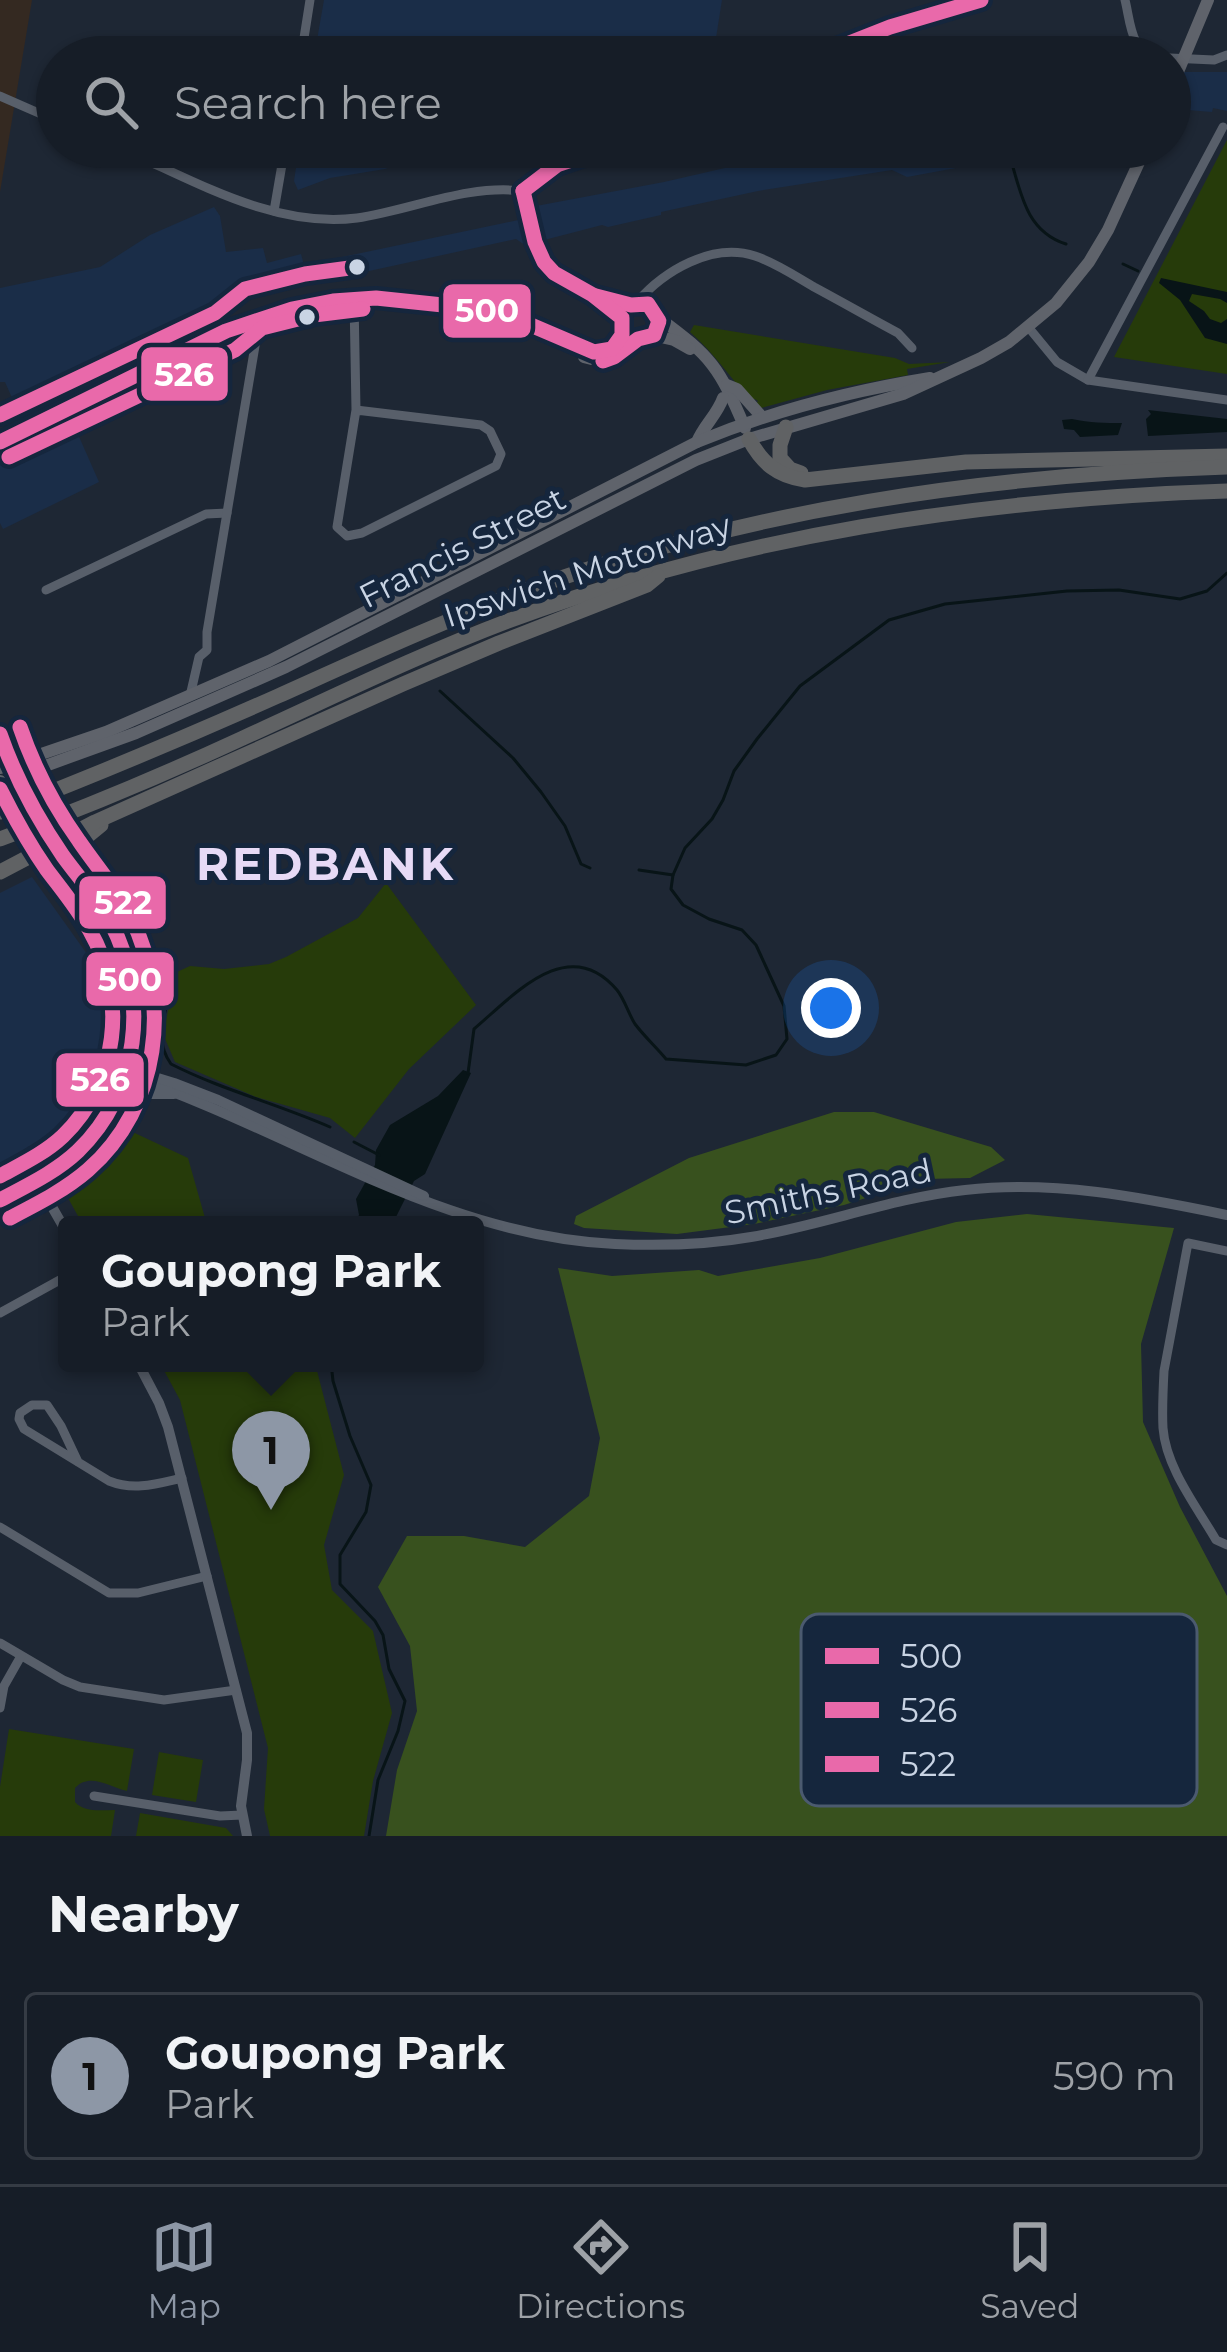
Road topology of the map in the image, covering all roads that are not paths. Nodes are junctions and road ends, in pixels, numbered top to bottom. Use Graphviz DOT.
graph roads {
  1 [pos="310,0"];
  2 [pos="981,0"];
  3 [pos="1125,0"];
  4 [pos="1206,3"];
  5 [pos="304,36"];
  6 [pos="867,36"];
  7 [pos="1135,36"];
  8 [pos="1191,41"];
  9 [pos="1227,56"];
  10 [pos="1191,59"];
  11 [pos="0,96"];
  12 [pos="36,112"];
  13 [pos="1223,127"];
  14 [pos="166,168"];
  15 [pos="281,168"];
  16 [pos="553,168"];
  17 [pos="1136,168"];
  18 [pos="523,190"];
  19 [pos="274,211"];
  20 [pos="663,280"];
  21 [pos="592,295"];
  22 [pos="354,299"];
  23 [pos="634,304"];
  24 [pos="658,315"];
  25 [pos="251,321"];
  26 [pos="622,323"];
  27 [pos="1029,328"];
  28 [pos="554,335"];
  29 [pos="652,335"];
  30 [pos="637,339"];
  31 [pos="912,348"];
  32 [pos="940,376"];
  33 [pos="1088,380"];
  34 [pos="725,391"];
  35 [pos="1227,400"];
  36 [pos="356,410"];
  37 [pos="763,417"];
  38 [pos="786,427"];
  39 [pos="743,430"];
  40 [pos="5,438"];
  41 [pos="698,442"];
  42 [pos="1227,456"];
  43 [pos="1227,467"];
  44 [pos="846,474"];
  45 [pos="1227,491"];
  46 [pos="226,513"];
  47 [pos="665,570"];
  48 [pos="46,590"];
  49 [pos="189,697"];
  50 [pos="0,734"];
  51 [pos="6,766"];
  52 [pos="0,782"];
  53 [pos="33,793"];
  54 [pos="0,812"];
  55 [pos="111,814"];
  56 [pos="6,837"];
  57 [pos="54,842"];
  58 [pos="38,851"];
  59 [pos="68,862"];
  60 [pos="0,872"];
  61 [pos="134,995"];
  62 [pos="111,1066"];
  63 [pos="127,1071"];
  64 [pos="155,1077"];
  65 [pos="183,1094"];
  66 [pos="116,1099"];
  67 [pos="28,1165"];
  68 [pos="363,1172"];
  69 [pos="0,1179"];
  70 [pos="38,1179"];
  71 [pos="0,1200"];
  72 [pos="58,1216"];
  73 [pos="475,1216"];
  74 [pos="1227,1216"];
  75 [pos="484,1219"];
  76 [pos="1227,1251"];
  77 [pos="58,1281"];
  78 [pos="0,1313"];
  79 [pos="143,1372"];
  80 [pos="78,1462"];
  81 [pos="182,1478"];
  82 [pos="0,1527"];
  83 [pos="1227,1545"];
  84 [pos="207,1576"];
  85 [pos="0,1643"];
  86 [pos="22,1656"];
  87 [pos="236,1690"];
  88 [pos="0,1708"];
  89 [pos="94,1796"];
  90 [pos="242,1815"];
  91 [pos="247,1836"];
  1 -- 5 [label="street"];
  2 -- 6 [label="main road"];
  3 -- 7 [label="street"];
  4 -- 8 [label="main road"];
  9 -- 10 [label="street"];
  11 -- 12 [label="street"];
  13 -- 33 [label="street"];
  14 -- 19 [label="street"];
  15 -- 19 [label="street"];
  16 -- 18 [label="main road"];
  17 -- 27 [label="main road, Francis Street"];
  18 -- 19 [label="street"];
  18 -- 21 [label="main road"];
  20 -- 23 [label="street"];
  20 -- 24 [label="street"];
  20 -- 31 [label="street"];
  21 -- 23 [label="main road"];
  21 -- 26 [label="main road"];
  22 -- 25 [label="main road"];
  22 -- 28 [label="main road"];
  22 -- 36 [label="street"];
  23 -- 24 [label="main road"];
  23 -- 26 [label="main road"];
  24 -- 29 [label="main road"];
  24 -- 34 [label="main road"];
  25 -- 40 [label="main road"];
  25 -- 46 [label="street"];
  26 -- 28 [label="main road"];
  26 -- 30 [label="main road"];
  27 -- 32 [label="main road, Francis Street"];
  27 -- 33 [label="street"];
  28 -- 30 [label="main road"];
  29 -- 30 [label="main road"];
  29 -- 34 [label="main road"];
  32 -- 37 [label="main road, Francis Street"];
  32 -- 38 [label="main road, Francis Street"];
  33 -- 35 [label="street"];
  34 -- 37 [label="main road"];
  34 -- 39 [label="main road"];
  34 -- 41 [label="main road"];
  36 -- 36 [label="street"];
  37 -- 39 [label="main road, Francis Street"];
  38 -- 39 [label="main road, Francis Street"];
  38 -- 44 [label="highway"];
  39 -- 41 [label="main road, Francis Street"];
  39 -- 44 [label="highway"];
  39 -- 53 [label="main road, Francis Street"];
  41 -- 49 [label="main road, Francis Street"];
  42 -- 44 [label="highway"];
  43 -- 53 [label="highway, Ipswich Motorway"];
  45 -- 47 [label="highway, Ipswich Motorway"];
  46 -- 48 [label="street"];
  46 -- 49 [label="street"];
  47 -- 55 [label="highway"];
  47 -- 56 [label="highway, Ipswich Motorway"];
  49 -- 51 [label="main road, Francis Street"];
  50 -- 51 [label="main road"];
  51 -- 53 [label="main road"];
  52 -- 58 [label="main road"];
  53 -- 54 [label="highway, Ipswich Motorway"];
  53 -- 57 [label="main road"];
  55 -- 57 [label="highway"];
  55 -- 59 [label="highway"];
  57 -- 58 [label="highway"];
  57 -- 59 [label="main road"];
  58 -- 60 [label="highway"];
  58 -- 62 [label="main road"];
  59 -- 61 [label="main road"];
  61 -- 63 [label="main road"];
  61 -- 64 [label="street"];
  62 -- 63 [label="street, Smiths Road"];
  62 -- 67 [label="main road"];
  63 -- 64 [label="street, Smiths Road"];
  63 -- 65 [label="street, Smiths Road"];
  63 -- 66 [label="main road"];
  64 -- 68 [label="street, Smiths Road"];
  65 -- 66 [label="street"];
  65 -- 68 [label="street, Smiths Road"];
  66 -- 70 [label="main road"];
  67 -- 69 [label="main road"];
  67 -- 70 [label="street"];
  68 -- 73 [label="street, Smiths Road"];
  70 -- 71 [label="main road"];
  70 -- 72 [label="street"];
  74 -- 75 [label="street, Smiths Road"];
  76 -- 83 [label="street"];
  77 -- 78 [label="street"];
  79 -- 81 [label="street"];
  80 -- 80 [label="street"];
  80 -- 81 [label="street"];
  81 -- 84 [label="street"];
  82 -- 84 [label="street"];
  84 -- 87 [label="street"];
  85 -- 86 [label="street"];
  86 -- 87 [label="street"];
  86 -- 88 [label="street"];
  87 -- 90 [label="street"];
  89 -- 90 [label="street"];
  90 -- 91 [label="street"];
}
